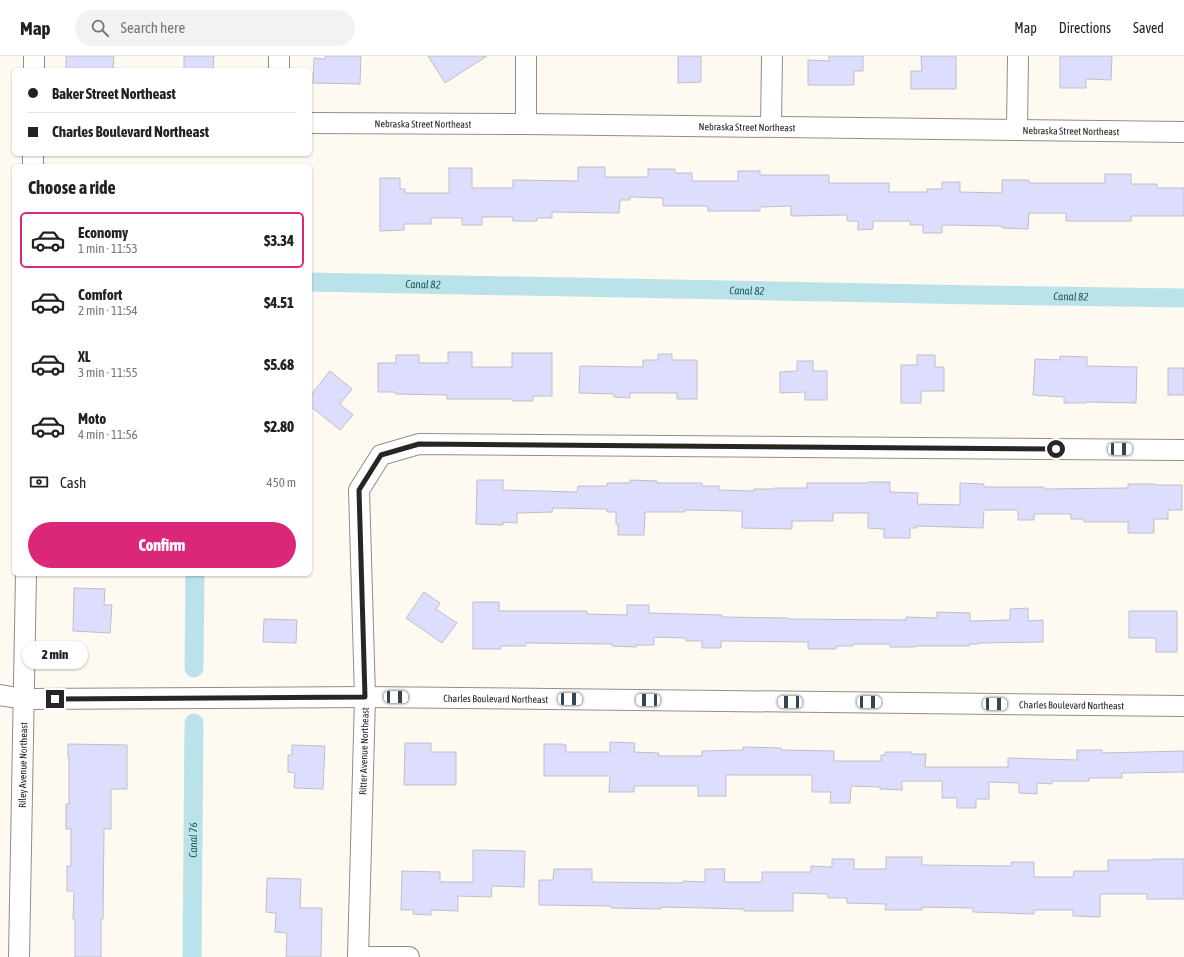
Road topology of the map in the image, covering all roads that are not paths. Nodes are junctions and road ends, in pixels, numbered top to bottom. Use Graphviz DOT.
graph roads {
  1 [pos="34,56"];
  2 [pos="279,56"];
  3 [pos="526,56"];
  4 [pos="772,56"];
  5 [pos="1018,56"];
  6 [pos="34,68"];
  7 [pos="279,68"];
  8 [pos="312,123"];
  9 [pos="526,124"];
  10 [pos="771,126"];
  11 [pos="1017,130"];
  12 [pos="1184,132"];
  13 [pos="1184,450"];
  14 [pos="26,576"];
  15 [pos="0,695"];
  16 [pos="365,697"];
  17 [pos="24,699"];
  18 [pos="1184,706"];
  19 [pos="19,957"];
  20 [pos="358,957"];
  21 [pos="409,957"];
  1 -- 6 [label="street"];
  2 -- 7 [label="street"];
  3 -- 9 [label="street"];
  4 -- 10 [label="street"];
  5 -- 11 [label="street"];
  8 -- 9 [label="street, Nebraska Street Northeast"];
  9 -- 10 [label="street, Nebraska Street Northeast"];
  10 -- 11 [label="street, Nebraska Street Northeast"];
  11 -- 12 [label="street, Nebraska Street Northeast"];
  13 -- 16 [label="street, Ritter Avenue Northeast"];
  14 -- 17 [label="street, Riley Avenue Northeast"];
  15 -- 17 [label="street, Charles Boulevard Northeast"];
  16 -- 17 [label="street, Charles Boulevard Northeast"];
  16 -- 18 [label="street, Charles Boulevard Northeast"];
  16 -- 20 [label="street, Ritter Avenue Northeast"];
  17 -- 19 [label="street, Riley Avenue Northeast"];
  20 -- 21 [label="street"];
}
